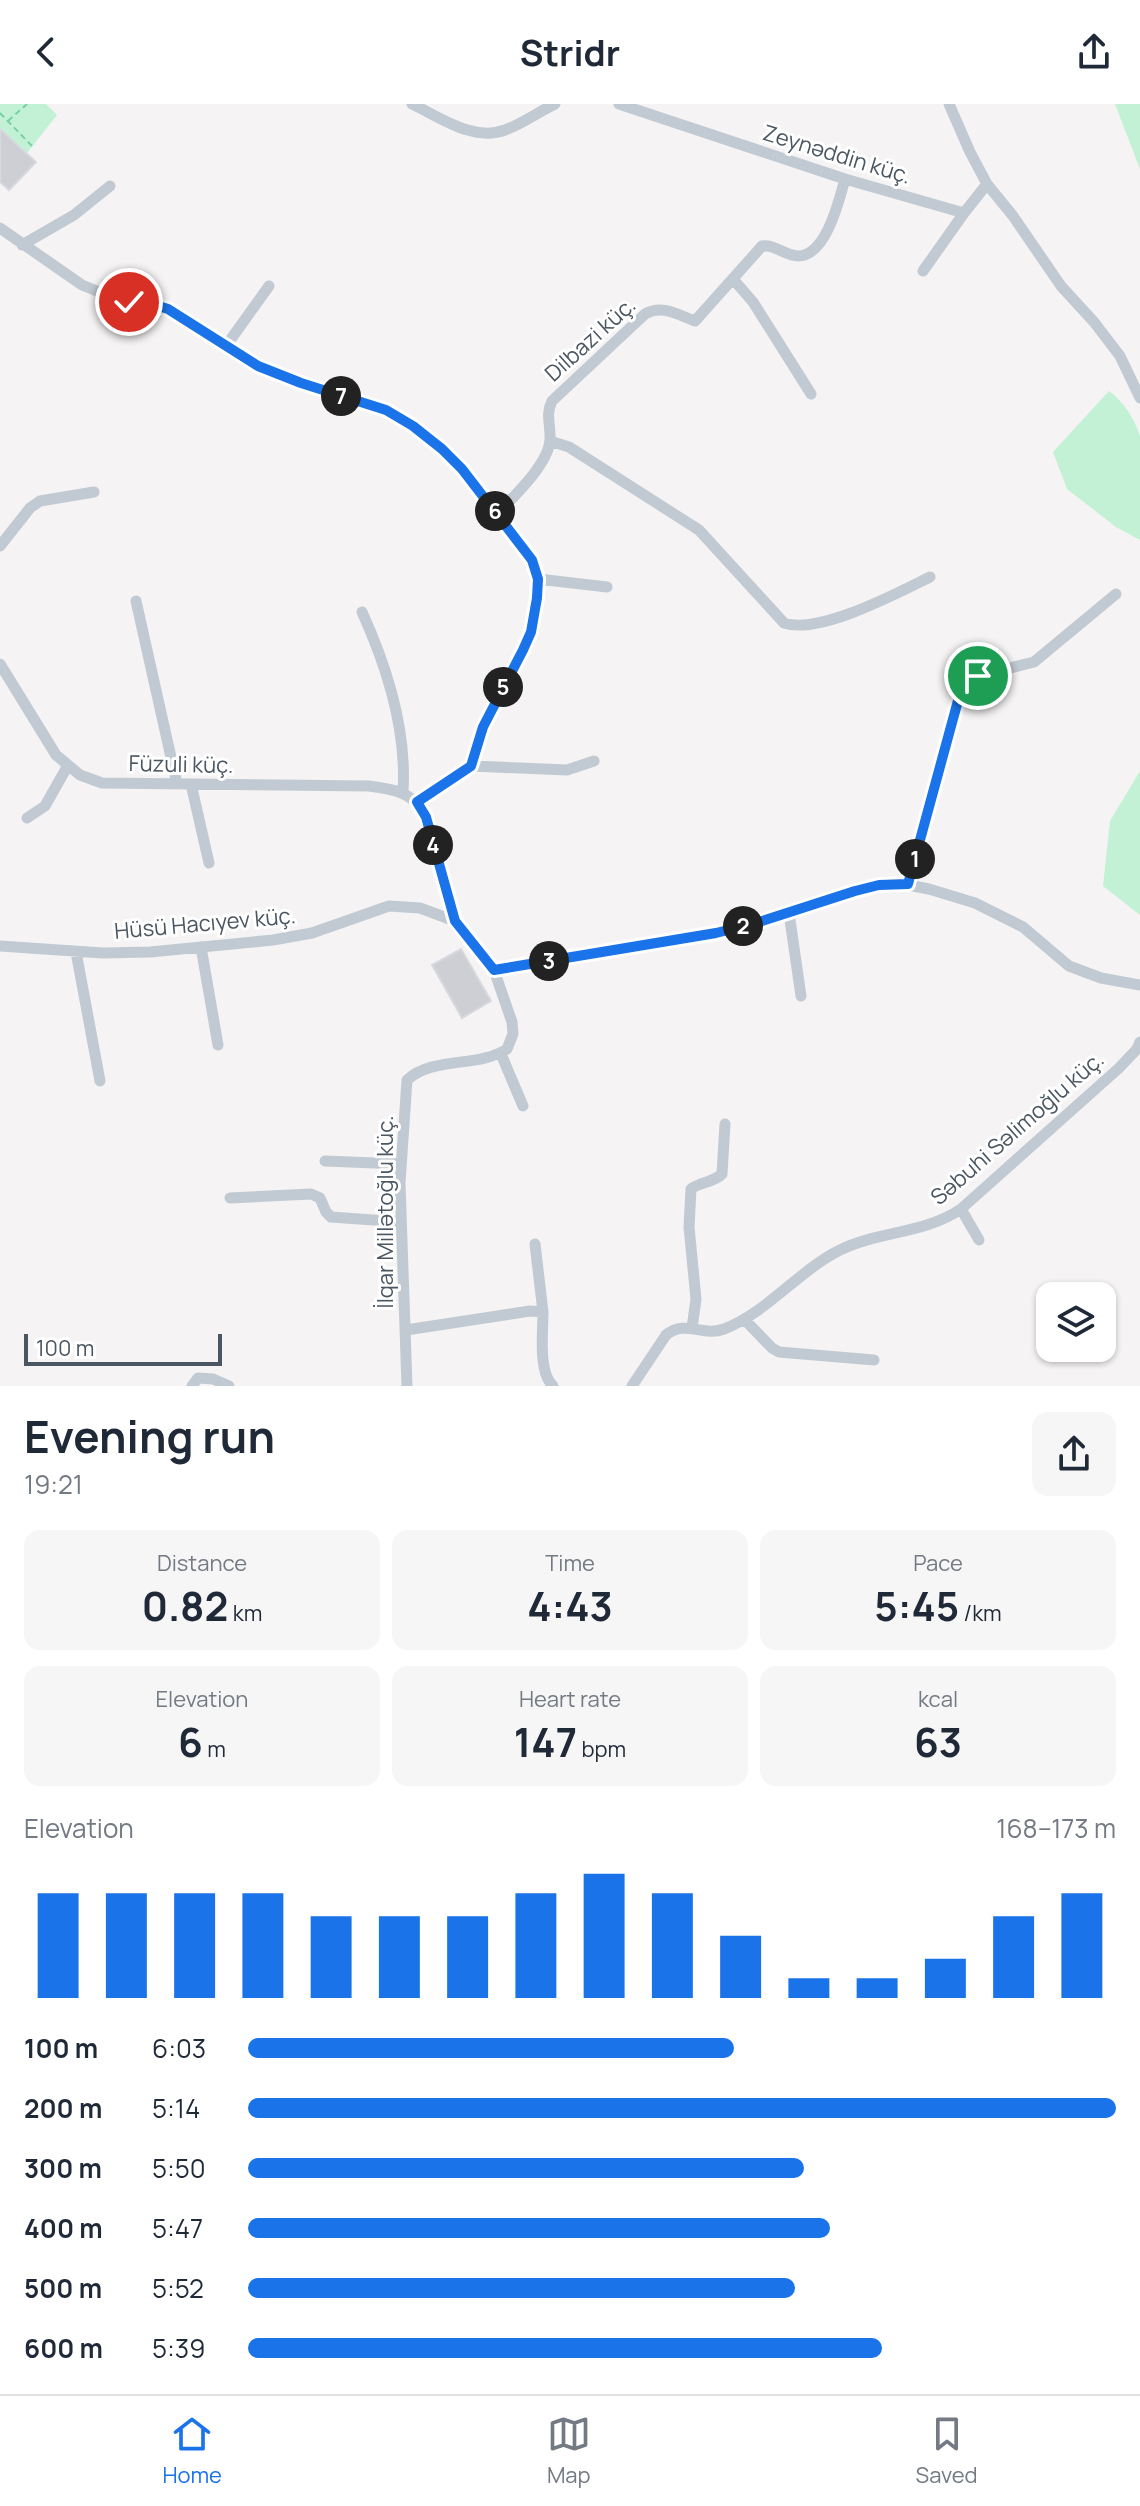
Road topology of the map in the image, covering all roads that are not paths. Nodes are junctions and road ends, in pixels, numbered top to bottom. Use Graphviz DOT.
graph roads {
  1 [pos="412,104"];
  2 [pos="555,104"];
  3 [pos="619,104"];
  4 [pos="949,104"];
  5 [pos="845,179"];
  6 [pos="987,184"];
  7 [pos="110,186"];
  8 [pos="964,213"];
  9 [pos="0,228"];
  10 [pos="22,245"];
  11 [pos="923,271"];
  12 [pos="733,279"];
  13 [pos="269,286"];
  14 [pos="226,346"];
  15 [pos="811,394"];
  16 [pos="1140,398"];
  17 [pos="550,441"];
  18 [pos="94,492"];
  19 [pos="497,514"];
  20 [pos="0,546"];
  21 [pos="930,577"];
  22 [pos="538,579"];
  23 [pos="607,587"];
  24 [pos="1116,594"];
  25 [pos="136,601"];
  26 [pos="362,612"];
  27 [pos="0,664"];
  28 [pos="594,761"];
  29 [pos="471,766"];
  30 [pos="67,767"];
  31 [pos="177,784"];
  32 [pos="191,784"];
  33 [pos="403,792"];
  34 [pos="417,802"];
  35 [pos="27,818"];
  36 [pos="209,863"];
  37 [pos="908,884"];
  38 [pos="789,913"];
  39 [pos="455,921"];
  40 [pos="0,946"];
  41 [pos="201,947"];
  42 [pos="76,952"];
  43 [pos="494,970"];
  44 [pos="1140,985"];
  45 [pos="801,996"];
  46 [pos="1140,1042"];
  47 [pos="218,1045"];
  48 [pos="501,1054"];
  49 [pos="100,1081"];
  50 [pos="523,1106"];
  51 [pos="725,1124"];
  52 [pos="325,1161"];
  53 [pos="400,1164"];
  54 [pos="230,1198"];
  55 [pos="961,1209"];
  56 [pos="401,1222"];
  57 [pos="979,1240"];
  58 [pos="535,1244"];
  59 [pos="543,1312"];
  60 [pos="744,1319"];
  61 [pos="692,1328"];
  62 [pos="406,1330"];
  63 [pos="874,1360"];
  64 [pos="192,1386"];
  65 [pos="229,1386"];
  66 [pos="407,1386"];
  67 [pos="553,1386"];
  68 [pos="632,1386"];
  1 -- 2 [label="street"];
  3 -- 5 [label="street, Zeynəddin küç."];
  4 -- 6 [label="street"];
  5 -- 8 [label="street, Zeynəddin küç."];
  5 -- 12 [label="street, Dilbazi küç."];
  6 -- 8 [label="street"];
  6 -- 16 [label="street"];
  7 -- 10 [label="street"];
  8 -- 11 [label="street"];
  9 -- 10 [label="street"];
  10 -- 14 [label="street"];
  12 -- 15 [label="street"];
  12 -- 17 [label="street, Dilbazi küç."];
  13 -- 14 [label="street"];
  14 -- 19 [label="street"];
  17 -- 19 [label="street, Dilbazi küç."];
  17 -- 21 [label="street"];
  18 -- 20 [label="street"];
  19 -- 22 [label="street"];
  22 -- 23 [label="street"];
  22 -- 29 [label="street"];
  24 -- 37 [label="street"];
  25 -- 31 [label="street"];
  26 -- 33 [label="street"];
  27 -- 30 [label="street"];
  28 -- 29 [label="street"];
  29 -- 34 [label="street"];
  30 -- 31 [label="street, Füzuli küç."];
  30 -- 35 [label="street"];
  31 -- 32 [label="street, Füzuli küç."];
  32 -- 33 [label="street, Füzuli küç."];
  32 -- 36 [label="street"];
  33 -- 34 [label="street, Füzuli küç."];
  34 -- 39 [label="street"];
  37 -- 38 [label="street"];
  37 -- 44 [label="street"];
  38 -- 43 [label="street"];
  38 -- 45 [label="street"];
  39 -- 41 [label="street, Hüsü Hacıyev küç."];
  39 -- 43 [label="street"];
  40 -- 42 [label="street, Hüsü Hacıyev küç."];
  41 -- 42 [label="street, Hüsü Hacıyev küç."];
  41 -- 47 [label="street"];
  42 -- 49 [label="street"];
  43 -- 48 [label="street"];
  46 -- 55 [label="street, Səbuhi Səlimoğlu küç."];
  48 -- 50 [label="street"];
  48 -- 53 [label="street, İlqar Millətoğlu küç."];
  51 -- 61 [label="street"];
  52 -- 53 [label="street"];
  53 -- 56 [label="street, İlqar Millətoğlu küç."];
  54 -- 56 [label="street"];
  55 -- 57 [label="street"];
  55 -- 60 [label="street, Səbuhi Səlimoğlu küç."];
  56 -- 62 [label="street, İlqar Millətoğlu küç."];
  58 -- 59 [label="street"];
  59 -- 62 [label="street"];
  59 -- 67 [label="street"];
  60 -- 61 [label="street, Səbuhi Səlimoğlu küç."];
  60 -- 63 [label="street"];
  61 -- 68 [label="street, Səbuhi Səlimoğlu küç."];
  62 -- 66 [label="street, İlqar Millətoğlu küç."];
  64 -- 65 [label="street"];
}
